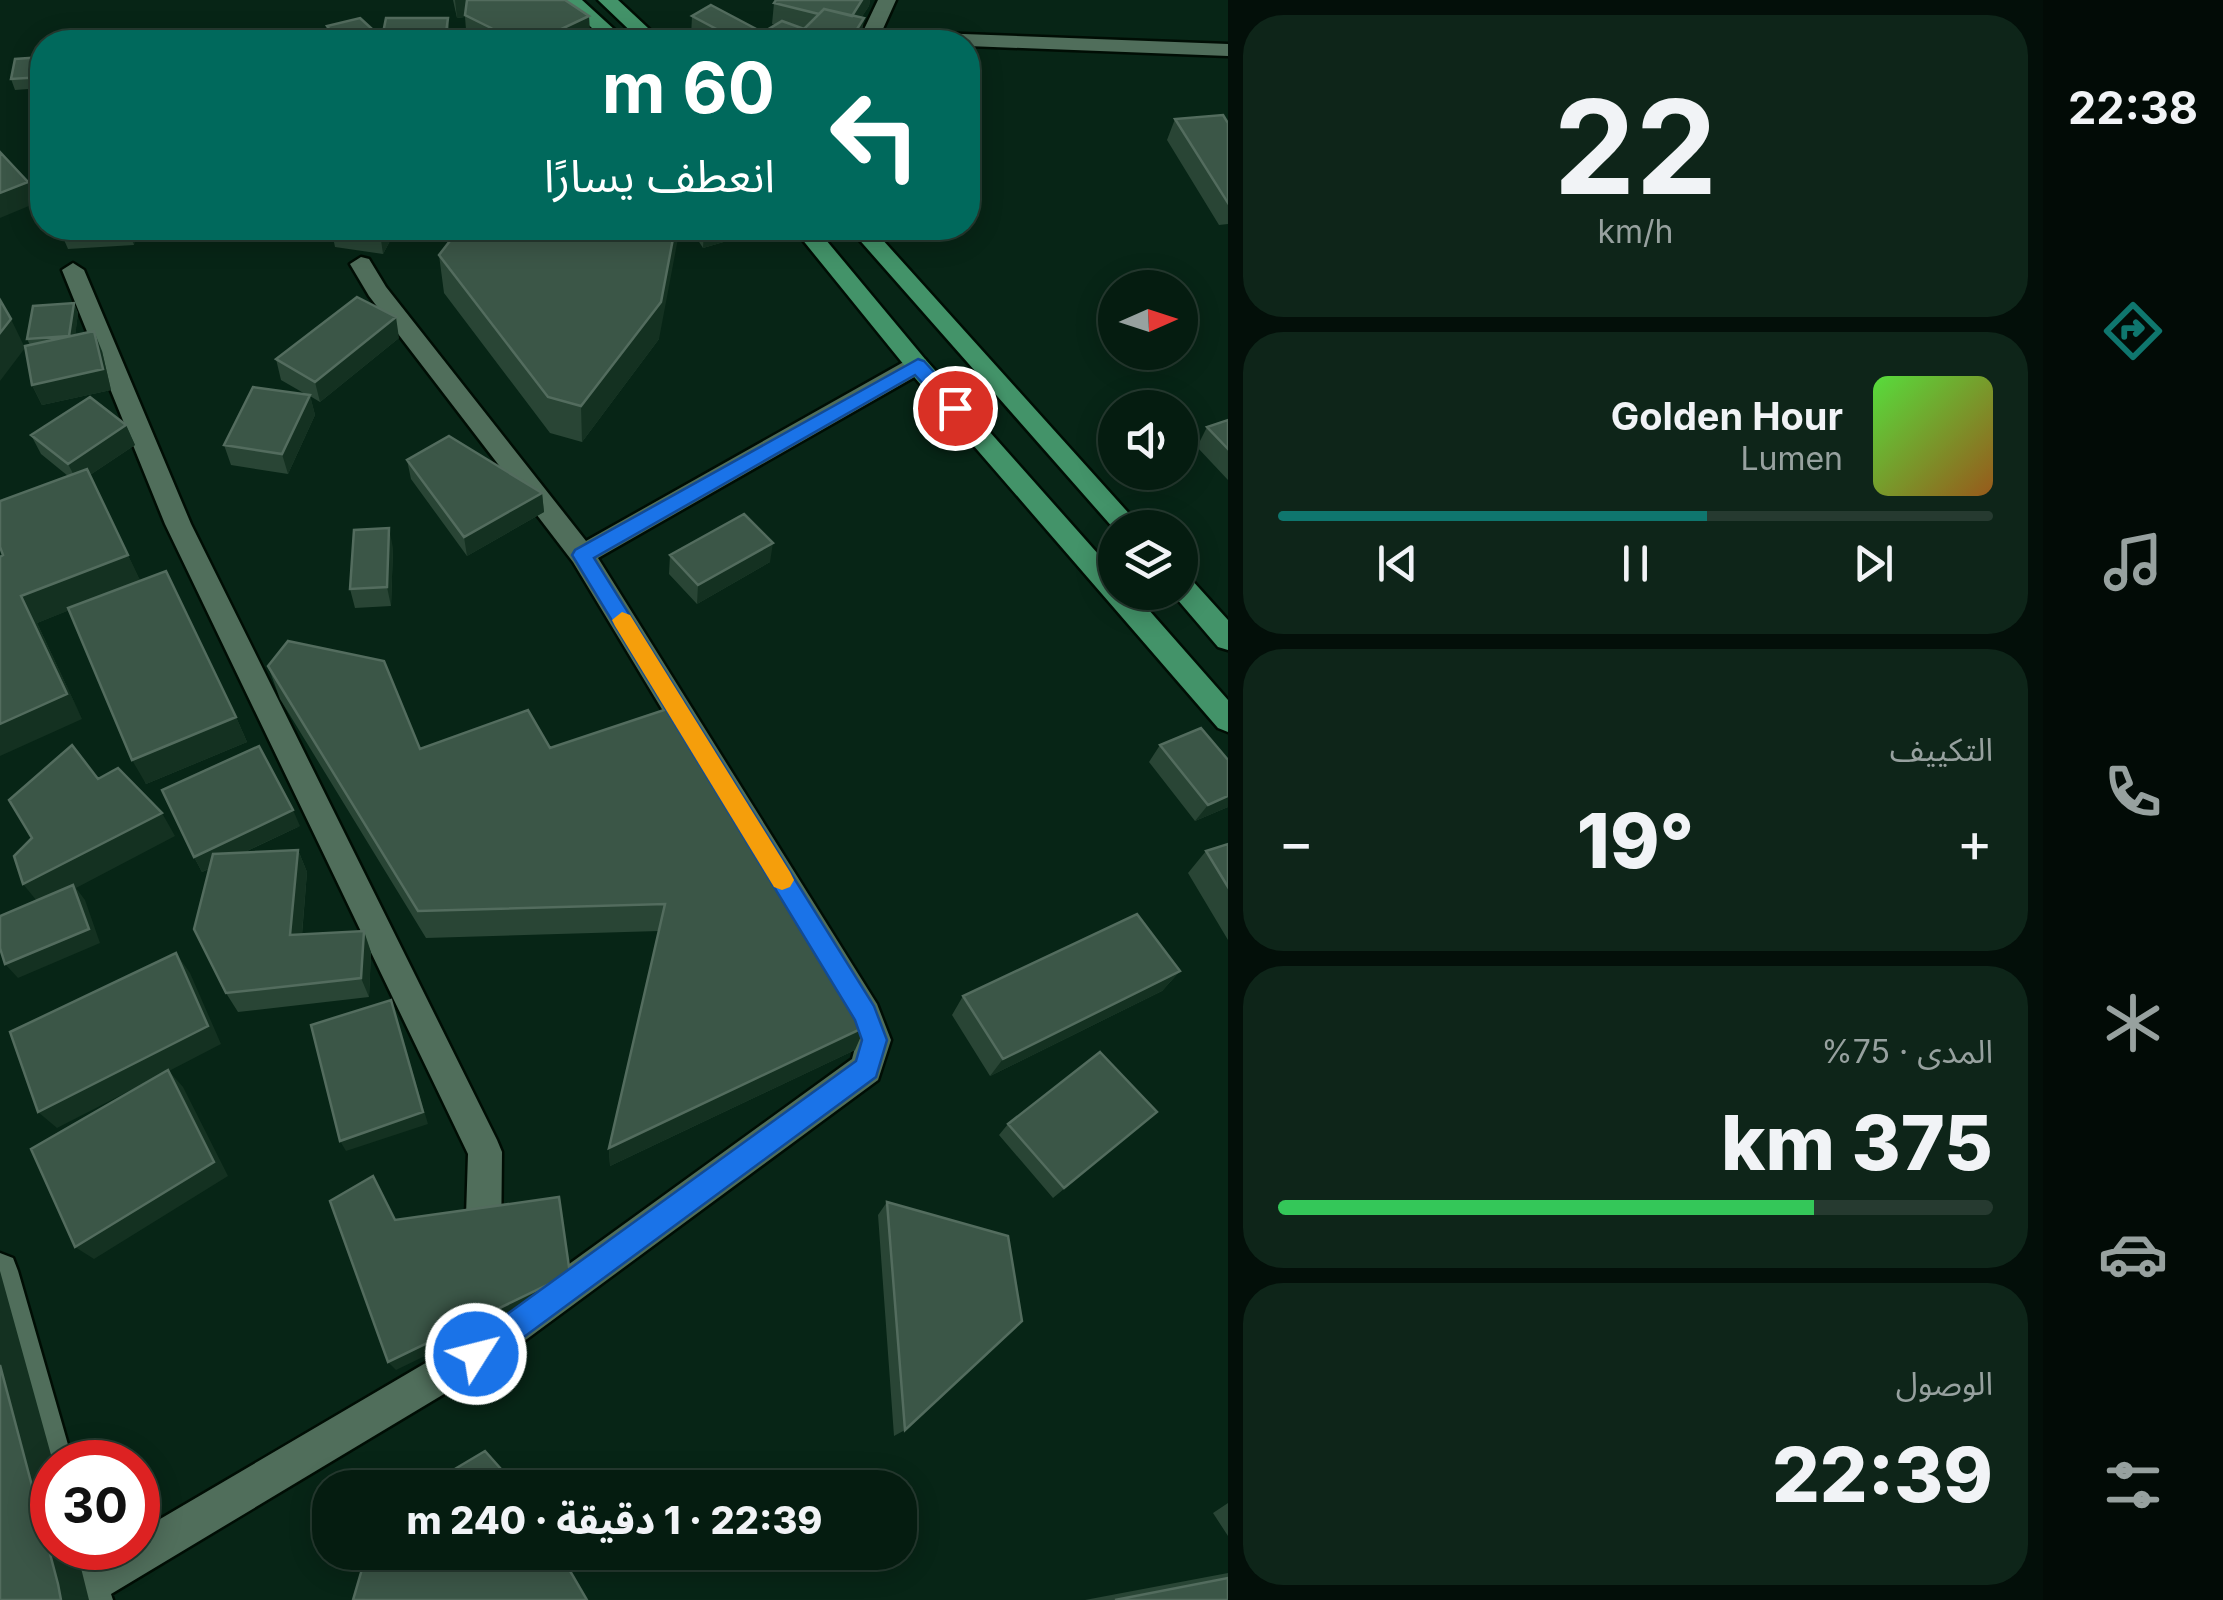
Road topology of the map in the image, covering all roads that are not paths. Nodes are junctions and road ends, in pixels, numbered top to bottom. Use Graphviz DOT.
graph roads {
  1 [pos="571,0"];
  2 [pos="608,0"];
  3 [pos="888,0"];
  4 [pos="605,30"];
  5 [pos="640,30"];
  6 [pos="873,30"];
  7 [pos="980,42"];
  8 [pos="1228,50"];
  9 [pos="814,240"];
  10 [pos="871,240"];
  11 [pos="361,264"];
  12 [pos="73,270"];
  13 [pos="970,347"];
  14 [pos="918,365"];
  15 [pos="1113,510"];
  16 [pos="582,555"];
  17 [pos="1098,571"];
  18 [pos="1198,605"];
  19 [pos="1132,610"];
  20 [pos="1228,639"];
  21 [pos="1228,720"];
  22 [pos="0,1271"];
  23 [pos="481,1279"];
  24 [pos="478,1317"];
  25 [pos="476,1354"];
  26 [pos="46,1440"];
  27 [pos="79,1583"];
  1 -- 4 [label="main road"];
  2 -- 5 [label="main road"];
  3 -- 6 [label="street"];
  7 -- 8 [label="street"];
  9 -- 14 [label="main road"];
  10 -- 13 [label="main road"];
  11 -- 16 [label="street"];
  12 -- 23 [label="street"];
  13 -- 14 [label="main road"];
  13 -- 15 [label="main road"];
  14 -- 16 [label="street"];
  14 -- 17 [label="main road"];
  16 -- 25 [label="street"];
  18 -- 20 [label="main road"];
  19 -- 21 [label="main road"];
  22 -- 26 [label="street"];
  24 -- 25 [label="street"];
  25 -- 27 [label="street"];
}
